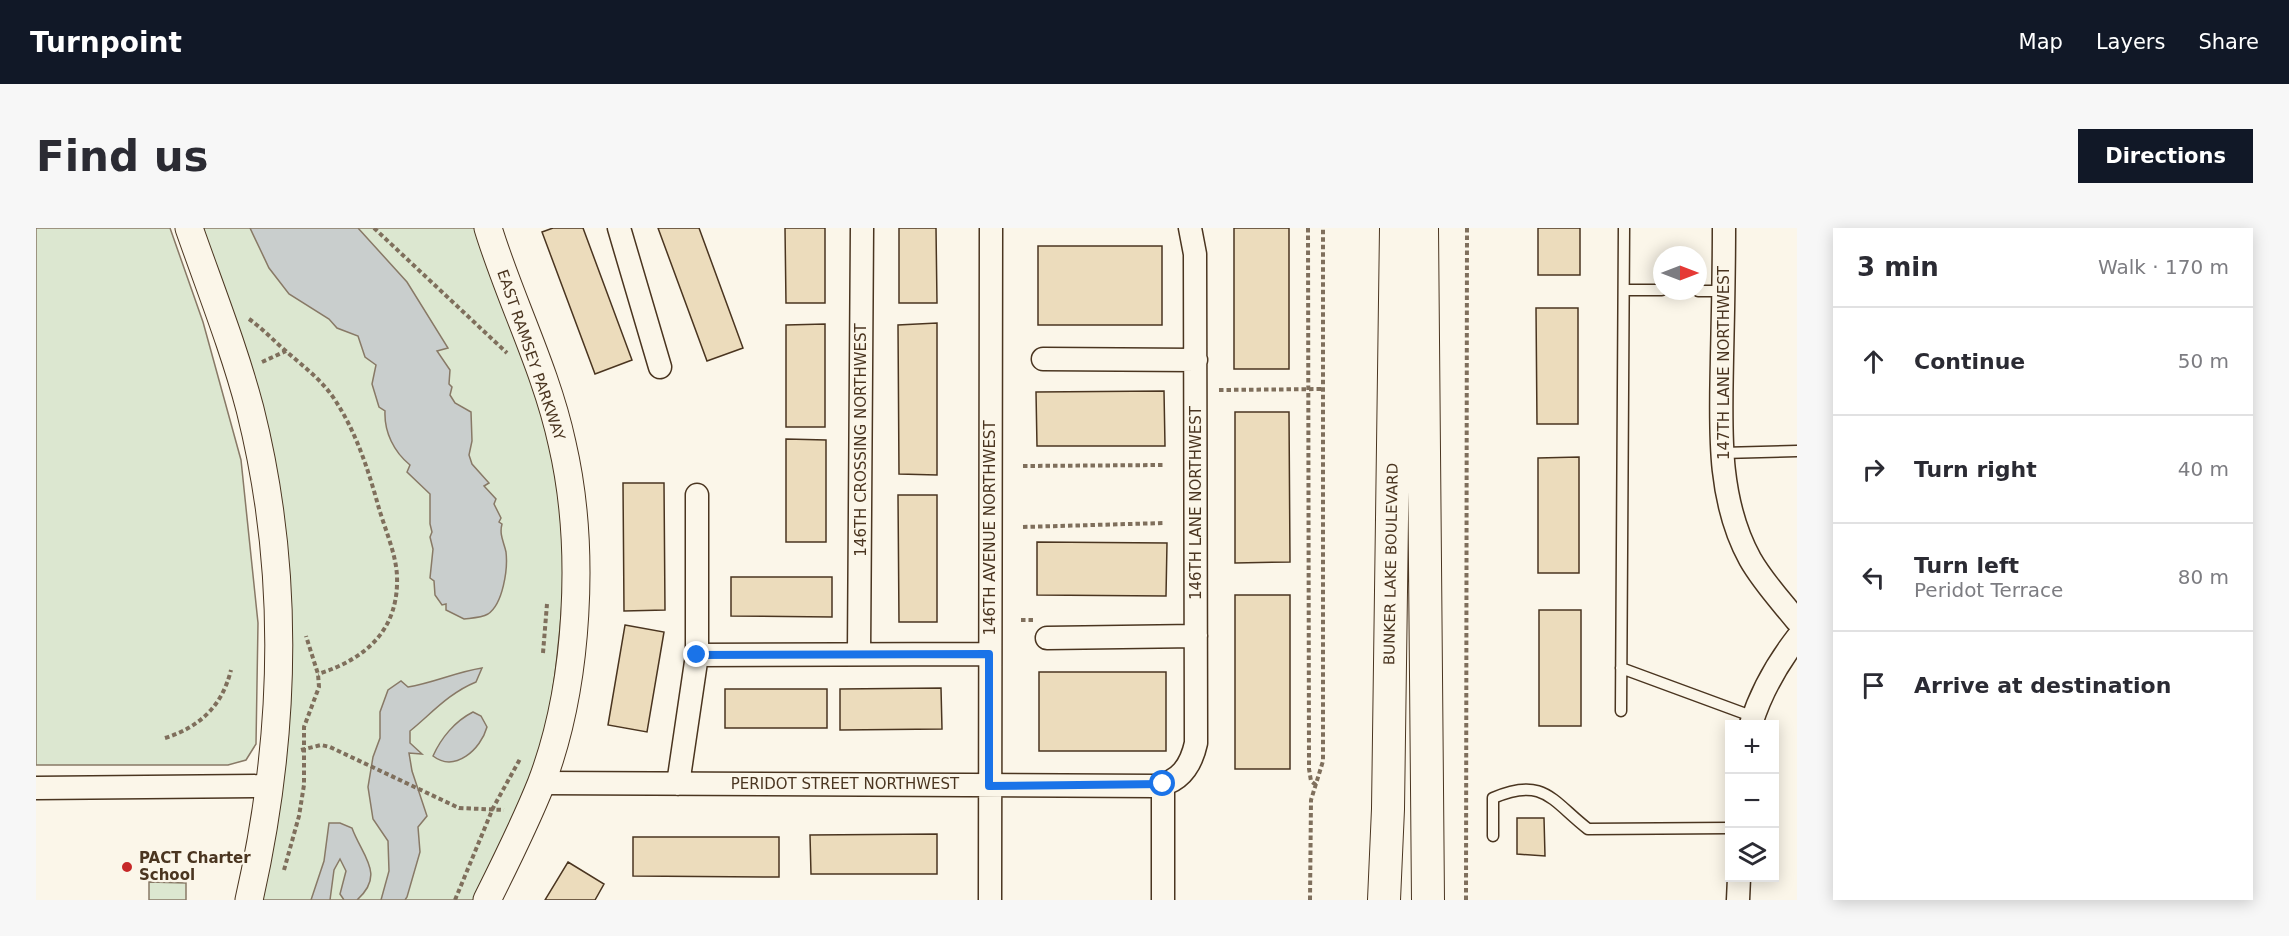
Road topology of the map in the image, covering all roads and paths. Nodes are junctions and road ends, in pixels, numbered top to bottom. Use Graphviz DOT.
graph roads {
  1 [pos="189,228"];
  2 [pos="374,228"];
  3 [pos="488,228"];
  4 [pos="619,228"];
  5 [pos="862,228"];
  6 [pos="992,228"];
  7 [pos="1190,228"];
  8 [pos="1308,228"];
  9 [pos="1323,228"];
  10 [pos="1396,228"];
  11 [pos="1422,228"];
  12 [pos="1467,228"];
  13 [pos="1624,228"];
  14 [pos="1724,228"];
  15 [pos="1624,290"];
  16 [pos="1653,290"];
  17 [pos="1707,291"];
  18 [pos="1724,291"];
  19 [pos="246,318"];
  20 [pos="509,347"];
  21 [pos="286,351"];
  22 [pos="1043,359"];
  23 [pos="1196,360"];
  24 [pos="257,363"];
  25 [pos="660,367"];
  26 [pos="1308,389"];
  27 [pos="1323,389"];
  28 [pos="1196,390"];
  29 [pos="1797,451"];
  30 [pos="1722,453"];
  31 [pos="1163,465"];
  32 [pos="1023,466"];
  33 [pos="697,495"];
  34 [pos="1164,523"];
  35 [pos="1023,528"];
  36 [pos="548,600"];
  37 [pos="1797,621"];
  38 [pos="1196,636"];
  39 [pos="1797,638"];
  40 [pos="1047,639"];
  41 [pos="860,653"];
  42 [pos="989,654"];
  43 [pos="697,655"];
  44 [pos="543,661"];
  45 [pos="1621,668"];
  46 [pos="231,670"];
  47 [pos="318,674"];
  48 [pos="1621,711"];
  49 [pos="1751,720"];
  50 [pos="1753,720"];
  51 [pos="165,738"];
  52 [pos="523,752"];
  53 [pos="274,756"];
  54 [pos="1172,780"];
  55 [pos="541,783"];
  56 [pos="678,784"];
  57 [pos="270,786"];
  58 [pos="989,786"];
  59 [pos="1317,786"];
  60 [pos="36,788"];
  61 [pos="493,808"];
  62 [pos="526,816"];
  63 [pos="1725,828"];
  64 [pos="1493,836"];
  65 [pos="1738,882"];
  66 [pos="249,900"];
  67 [pos="455,900"];
  68 [pos="487,900"];
  69 [pos="990,900"];
  70 [pos="1163,900"];
  71 [pos="1310,900"];
  72 [pos="1384,900"];
  73 [pos="1428,900"];
  74 [pos="1466,900"];
  75 [pos="1738,900"];
  1 -- 53 [label="street"];
  2 -- 20 [label="path"];
  3 -- 55 [label="street, EAST RAMSEY PARKWAY"];
  4 -- 25 [label="street"];
  5 -- 41 [label="street, 146TH CROSSING NORTHWEST"];
  6 -- 42 [label="street, 146TH AVENUE NORTHWEST"];
  7 -- 23 [label="street, 146TH LANE NORTHWEST"];
  8 -- 26 [label="path"];
  9 -- 27 [label="path"];
  10 -- 72 [label="main road, BUNKER LAKE BOULEVARD"];
  11 -- 73 [label="main road, BUNKER LAKE BOULEVARD"];
  12 -- 74 [label="path"];
  13 -- 15 [label="lane"];
  14 -- 18 [label="street, 147TH LANE NORTHWEST"];
  15 -- 16 [label="lane"];
  15 -- 45 [label="lane"];
  17 -- 18 [label="lane"];
  18 -- 30 [label="street, 147TH LANE NORTHWEST"];
  19 -- 21 [label="path"];
  21 -- 24 [label="path"];
  21 -- 47 [label="path"];
  22 -- 23 [label="street"];
  23 -- 28 [label="street, 146TH LANE NORTHWEST"];
  26 -- 27 [label="path"];
  26 -- 28 [label="path"];
  26 -- 59 [label="path"];
  27 -- 59 [label="path"];
  28 -- 38 [label="street, 146TH LANE NORTHWEST"];
  29 -- 30 [label="lane"];
  30 -- 37 [label="street, 147TH LANE NORTHWEST"];
  31 -- 32 [label="path"];
  33 -- 43 [label="street"];
  34 -- 35 [label="path"];
  36 -- 44 [label="path"];
  38 -- 40 [label="street"];
  38 -- 54 [label="street, 146TH LANE NORTHWEST"];
  39 -- 50 [label="street"];
  41 -- 42 [label="street"];
  41 -- 43 [label="street"];
  42 -- 58 [label="street, 146TH AVENUE NORTHWEST"];
  43 -- 56 [label="street"];
  45 -- 48 [label="lane"];
  45 -- 49 [label="lane"];
  46 -- 51 [label="path"];
  52 -- 61 [label="path"];
  53 -- 57 [label="street"];
  53 -- 61 [label="path"];
  54 -- 58 [label="street, PERIDOT STREET NORTHWEST"];
  54 -- 70 [label="street"];
  55 -- 56 [label="street, PERIDOT STREET NORTHWEST"];
  55 -- 62 [label="street, EAST RAMSEY PARKWAY"];
  56 -- 58 [label="street, PERIDOT STREET NORTHWEST"];
  57 -- 60 [label="street"];
  57 -- 66 [label="street"];
  58 -- 69 [label="street, 146TH AVENUE NORTHWEST"];
  59 -- 71 [label="path"];
  61 -- 62 [label="path"];
  61 -- 67 [label="path"];
  62 -- 68 [label="street, EAST RAMSEY PARKWAY"];
  63 -- 64 [label="lane"];
  65 -- 75 [label="street"];
}
